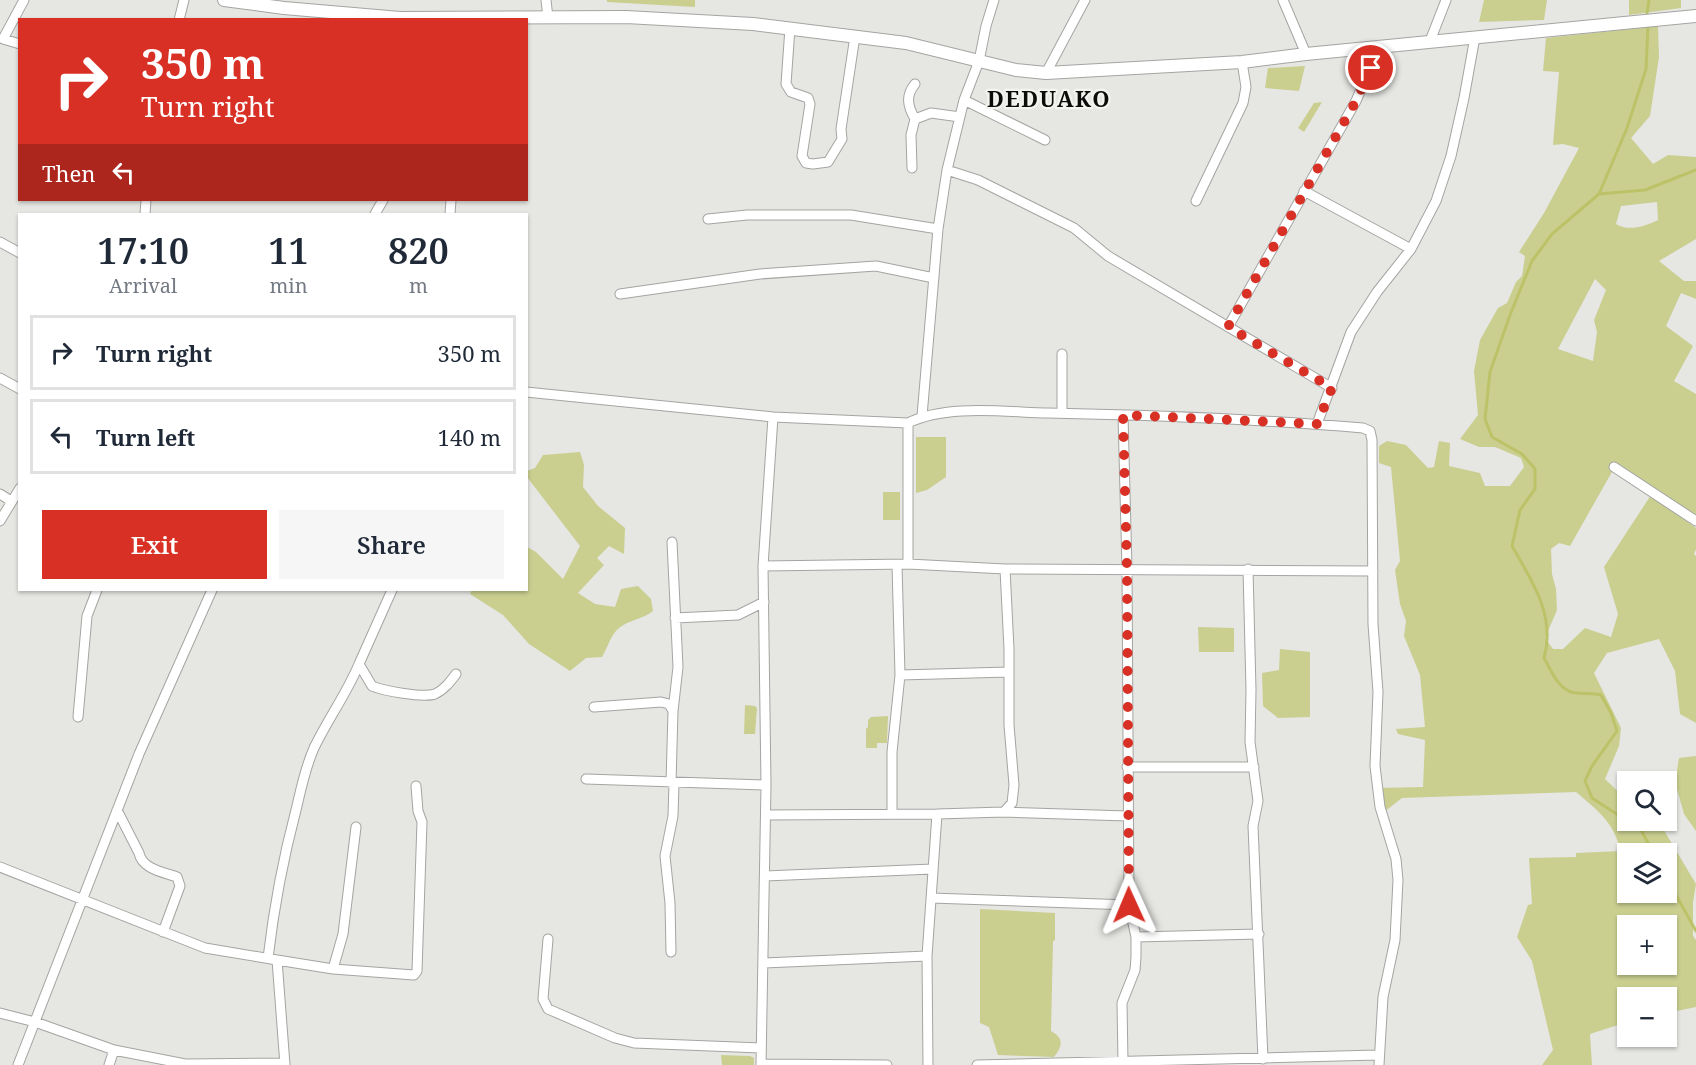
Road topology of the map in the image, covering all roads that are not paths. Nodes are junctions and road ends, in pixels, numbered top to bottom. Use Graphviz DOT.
graph roads {
  1 [pos="24,0"];
  2 [pos="184,0"];
  3 [pos="224,0"];
  4 [pos="546,0"];
  5 [pos="994,0"];
  6 [pos="1085,0"];
  7 [pos="1283,0"];
  8 [pos="1446,0"];
  9 [pos="285,4"];
  10 [pos="1696,16"];
  11 [pos="179,18"];
  12 [pos="392,18"];
  13 [pos="528,18"];
  14 [pos="548,18"];
  15 [pos="790,28"];
  16 [pos="855,36"];
  17 [pos="1475,37"];
  18 [pos="1,41"];
  19 [pos="1430,41"];
  20 [pos="18,44"];
  21 [pos="1379,47"];
  22 [pos="1305,54"];
  23 [pos="979,62"];
  24 [pos="1242,62"];
  25 [pos="1046,73"];
  26 [pos="915,84"];
  27 [pos="964,100"];
  28 [pos="960,117"];
  29 [pos="915,119"];
  30 [pos="1045,140"];
  31 [pos="912,168"];
  32 [pos="947,170"];
  33 [pos="1304,191"];
  34 [pos="1196,201"];
  35 [pos="708,219"];
  36 [pos="938,229"];
  37 [pos="0,242"];
  38 [pos="1411,249"];
  39 [pos="18,252"];
  40 [pos="934,278"];
  41 [pos="620,294"];
  42 [pos="1228,327"];
  43 [pos="1062,354"];
  44 [pos="0,378"];
  45 [pos="18,388"];
  46 [pos="1332,388"];
  47 [pos="528,392"];
  48 [pos="1062,413"];
  49 [pos="1123,415"];
  50 [pos="922,416"];
  51 [pos="773,417"];
  52 [pos="908,423"];
  53 [pos="1317,424"];
  54 [pos="1614,467"];
  55 [pos="18,491"];
  56 [pos="0,494"];
  57 [pos="11,501"];
  58 [pos="0,521"];
  59 [pos="1696,521"];
  60 [pos="672,542"];
  61 [pos="908,564"];
  62 [pos="897,565"];
  63 [pos="763,566"];
  64 [pos="1005,569"];
  65 [pos="1127,569"];
  66 [pos="1248,569"];
  67 [pos="1373,570"];
  68 [pos="97,591"];
  69 [pos="212,591"];
  70 [pos="392,591"];
  71 [pos="764,602"];
  72 [pos="675,618"];
  73 [pos="359,664"];
  74 [pos="1009,672"];
  75 [pos="456,674"];
  76 [pos="900,675"];
  77 [pos="594,707"];
  78 [pos="673,711"];
  79 [pos="78,717"];
  80 [pos="1127,767"];
  81 [pos="1254,767"];
  82 [pos="586,779"];
  83 [pos="673,783"];
  84 [pos="766,785"];
  85 [pos="417,786"];
  86 [pos="117,810"];
  87 [pos="1004,812"];
  88 [pos="892,813"];
  89 [pos="937,814"];
  90 [pos="766,815"];
  91 [pos="1127,816"];
  92 [pos="356,827"];
  93 [pos="0,867"];
  94 [pos="933,869"];
  95 [pos="765,876"];
  96 [pos="931,898"];
  97 [pos="82,900"];
  98 [pos="1129,905"];
  99 [pos="163,932"];
  100 [pos="1259,934"];
  101 [pos="1136,937"];
  102 [pos="548,939"];
  103 [pos="671,952"];
  104 [pos="927,956"];
  105 [pos="273,959"];
  106 [pos="764,963"];
  107 [pos="333,969"];
  108 [pos="0,1013"];
  109 [pos="35,1022"];
  110 [pos="761,1048"];
  111 [pos="114,1050"];
  112 [pos="1379,1060"];
  113 [pos="1266,1061"];
  114 [pos="1123,1062"];
  115 [pos="1242,1062"];
  116 [pos="185,1064"];
  117 [pos="285,1064"];
  118 [pos="1055,1064"];
  119 [pos="18,1065"];
  120 [pos="109,1065"];
  121 [pos="761,1065"];
  122 [pos="887,1065"];
  123 [pos="928,1065"];
  124 [pos="977,1065"];
  1 -- 18 [label="street"];
  2 -- 11 [label="street"];
  3 -- 9 [label="street"];
  4 -- 14 [label="street"];
  5 -- 23 [label="street"];
  6 -- 25 [label="street"];
  7 -- 22 [label="street"];
  8 -- 19 [label="street"];
  9 -- 12 [label="street"];
  10 -- 17 [label="street"];
  13 -- 14 [label="street"];
  14 -- 15 [label="street"];
  15 -- 16 [label="street"];
  15 -- 16 [label="street"];
  16 -- 23 [label="street"];
  17 -- 19 [label="street"];
  17 -- 38 [label="street"];
  18 -- 20 [label="street"];
  19 -- 21 [label="street"];
  21 -- 22 [label="street"];
  21 -- 33 [label="street"];
  22 -- 24 [label="street"];
  23 -- 25 [label="street"];
  23 -- 27 [label="street"];
  24 -- 25 [label="street"];
  24 -- 34 [label="street"];
  26 -- 29 [label="street"];
  27 -- 28 [label="street"];
  27 -- 30 [label="street"];
  28 -- 29 [label="street"];
  28 -- 32 [label="street"];
  29 -- 31 [label="street"];
  32 -- 36 [label="street"];
  32 -- 42 [label="street"];
  33 -- 38 [label="street"];
  33 -- 42 [label="street"];
  35 -- 36 [label="street"];
  36 -- 40 [label="street"];
  37 -- 39 [label="street"];
  38 -- 46 [label="street"];
  40 -- 41 [label="street"];
  40 -- 50 [label="street"];
  42 -- 46 [label="street"];
  43 -- 48 [label="street"];
  44 -- 45 [label="street"];
  46 -- 53 [label="street"];
  47 -- 51 [label="street"];
  48 -- 49 [label="street"];
  48 -- 50 [label="street"];
  49 -- 53 [label="street"];
  49 -- 65 [label="street"];
  50 -- 52 [label="street"];
  51 -- 52 [label="street"];
  51 -- 63 [label="street"];
  52 -- 61 [label="street"];
  53 -- 67 [label="street"];
  54 -- 59 [label="street"];
  55 -- 57 [label="street"];
  56 -- 57 [label="street"];
  57 -- 58 [label="street"];
  60 -- 72 [label="street"];
  61 -- 62 [label="street"];
  61 -- 64 [label="street"];
  62 -- 63 [label="street"];
  62 -- 76 [label="street"];
  63 -- 71 [label="street"];
  64 -- 65 [label="street"];
  64 -- 74 [label="street"];
  65 -- 66 [label="street"];
  65 -- 80 [label="street"];
  66 -- 67 [label="street"];
  66 -- 81 [label="street"];
  67 -- 112 [label="street"];
  68 -- 79 [label="street"];
  69 -- 86 [label="street"];
  70 -- 73 [label="street"];
  71 -- 72 [label="street"];
  71 -- 84 [label="street"];
  72 -- 78 [label="street"];
  73 -- 75 [label="street"];
  73 -- 105 [label="street"];
  74 -- 76 [label="street"];
  74 -- 87 [label="street"];
  76 -- 88 [label="street"];
  77 -- 78 [label="street"];
  78 -- 83 [label="street"];
  80 -- 81 [label="street"];
  80 -- 91 [label="street"];
  81 -- 100 [label="street"];
  82 -- 83 [label="street"];
  83 -- 84 [label="street"];
  83 -- 103 [label="street"];
  84 -- 90 [label="street"];
  85 -- 107 [label="street"];
  86 -- 97 [label="street"];
  86 -- 99 [label="street"];
  87 -- 89 [label="street"];
  87 -- 91 [label="street"];
  88 -- 89 [label="street"];
  88 -- 90 [label="street"];
  89 -- 94 [label="street"];
  90 -- 95 [label="street"];
  91 -- 98 [label="street"];
  92 -- 107 [label="street"];
  93 -- 97 [label="street"];
  94 -- 95 [label="street"];
  94 -- 96 [label="street"];
  95 -- 106 [label="street"];
  96 -- 98 [label="street"];
  96 -- 104 [label="street"];
  97 -- 99 [label="street"];
  97 -- 109 [label="street"];
  98 -- 101 [label="street"];
  99 -- 105 [label="street"];
  100 -- 101 [label="street"];
  100 -- 113 [label="street"];
  101 -- 114 [label="street"];
  102 -- 110 [label="street"];
  104 -- 106 [label="street"];
  104 -- 123 [label="street"];
  105 -- 107 [label="street"];
  105 -- 117 [label="street"];
  106 -- 110 [label="street"];
  108 -- 109 [label="street"];
  109 -- 111 [label="street"];
  109 -- 119 [label="street"];
  110 -- 121 [label="street"];
  111 -- 116 [label="street"];
  111 -- 120 [label="street"];
  112 -- 113 [label="street"];
  113 -- 115 [label="street"];
  114 -- 115 [label="street"];
  114 -- 118 [label="street"];
  116 -- 117 [label="street"];
  118 -- 124 [label="street"];
  121 -- 122 [label="street"];
}
